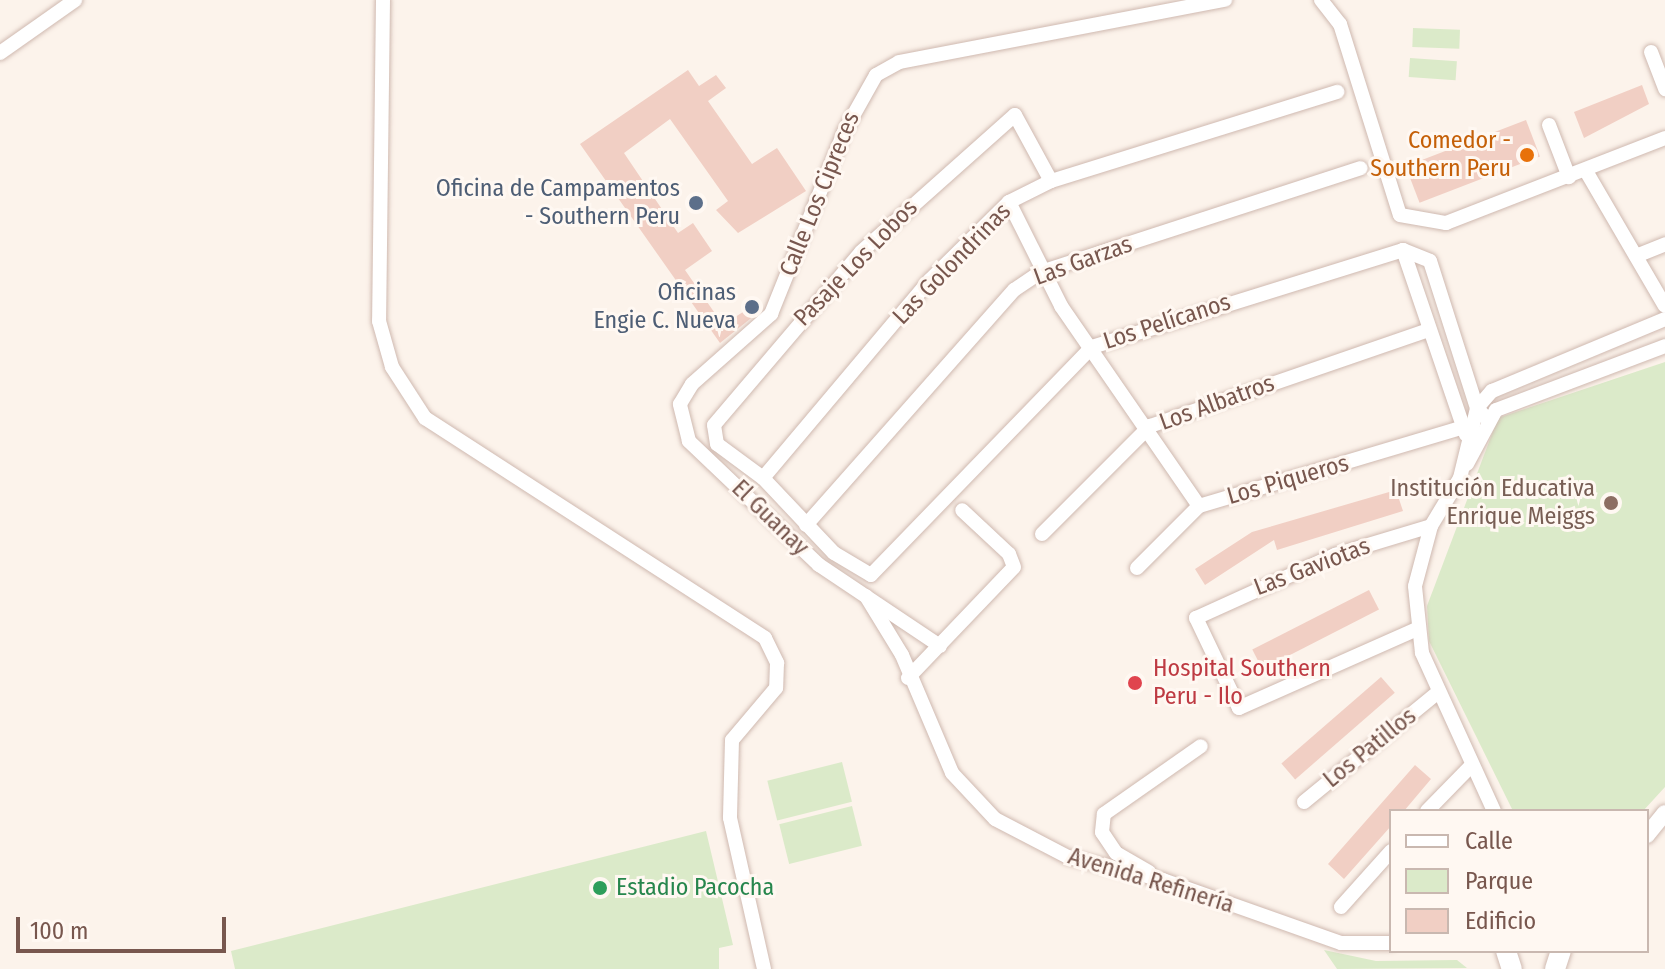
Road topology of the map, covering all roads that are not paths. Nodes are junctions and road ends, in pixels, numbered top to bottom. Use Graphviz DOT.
graph roads {
  1 [pos="75,0"];
  2 [pos="383,0"];
  3 [pos="1225,0"];
  4 [pos="1321,0"];
  5 [pos="1651,52"];
  6 [pos="0,53"];
  7 [pos="1665,89"];
  8 [pos="1337,92"];
  9 [pos="1549,125"];
  10 [pos="1665,138"];
  11 [pos="1361,168"];
  12 [pos="1586,171"];
  13 [pos="1569,177"];
  14 [pos="1051,181"];
  15 [pos="1009,202"];
  16 [pos="1665,244"];
  17 [pos="1403,250"];
  18 [pos="1636,256"];
  19 [pos="1041,272"];
  20 [pos="1665,306"];
  21 [pos="1665,319"];
  22 [pos="1429,330"];
  23 [pos="1665,346"];
  24 [pos="1092,347"];
  25 [pos="1477,408"];
  26 [pos="1489,421"];
  27 [pos="1150,426"];
  28 [pos="1468,438"];
  29 [pos="689,441"];
  30 [pos="763,478"];
  31 [pos="1199,506"];
  32 [pos="962,510"];
  33 [pos="806,525"];
  34 [pos="1431,526"];
  35 [pos="1042,534"];
  36 [pos="1137,568"];
  37 [pos="858,586"];
  38 [pos="1417,629"];
  39 [pos="940,646"];
  40 [pos="908,678"];
  41 [pos="1436,694"];
  42 [pos="1201,746"];
  43 [pos="1470,767"];
  44 [pos="1304,802"];
  45 [pos="1429,809"];
  46 [pos="1493,809"];
  47 [pos="1665,813"];
  48 [pos="1649,833"];
  49 [pos="1389,853"];
  50 [pos="1163,880"];
  51 [pos="1341,907"];
  52 [pos="1389,943"];
  53 [pos="764,969"];
  1 -- 6 [label="street"];
  2 -- 53 [label="street"];
  3 -- 29 [label="street, Calle Los Cipreces"];
  4 -- 13 [label="street"];
  5 -- 7 [label="street"];
  8 -- 14 [label="street, Las Golondrinas"];
  9 -- 13 [label="street"];
  10 -- 12 [label="street"];
  11 -- 19 [label="street, Las Garzas"];
  12 -- 13 [label="street"];
  12 -- 18 [label="street"];
  14 -- 15 [label="street, Las Golondrinas"];
  14 -- 30 [label="street, Pasaje Los Lobos"];
  15 -- 19 [label="street"];
  15 -- 30 [label="street, Las Golondrinas"];
  16 -- 18 [label="street"];
  17 -- 22 [label="street"];
  17 -- 24 [label="street, Los Pelícanos"];
  17 -- 25 [label="street"];
  18 -- 20 [label="street"];
  19 -- 24 [label="street"];
  19 -- 33 [label="street, Las Garzas"];
  21 -- 25 [label="street"];
  22 -- 27 [label="street, Los Albatros"];
  22 -- 28 [label="street"];
  23 -- 26 [label="street"];
  24 -- 27 [label="street"];
  24 -- 33 [label="street, Los Pelícanos"];
  25 -- 26 [label="street"];
  25 -- 28 [label="street"];
  26 -- 28 [label="street"];
  27 -- 31 [label="street"];
  27 -- 35 [label="street, Los Albatros"];
  28 -- 31 [label="street, Los Piqueros"];
  28 -- 34 [label="street"];
  29 -- 37 [label="street, El Guanay"];
  30 -- 33 [label="street, Los Pelícanos"];
  31 -- 36 [label="street, Los Piqueros"];
  32 -- 39 [label="street"];
  34 -- 38 [label="street"];
  34 -- 38 [label="street, Las Gaviotas"];
  37 -- 39 [label="street, El Guanay"];
  37 -- 40 [label="street, Avenida Refinería"];
  38 -- 41 [label="street"];
  39 -- 40 [label="street"];
  40 -- 50 [label="street, Avenida Refinería"];
  41 -- 43 [label="street"];
  41 -- 44 [label="street, Los Patillos"];
  42 -- 50 [label="street"];
  43 -- 45 [label="street"];
  43 -- 46 [label="street"];
  47 -- 48 [label="street"];
  49 -- 51 [label="street"];
  50 -- 52 [label="street, Avenida Refinería"];
}
